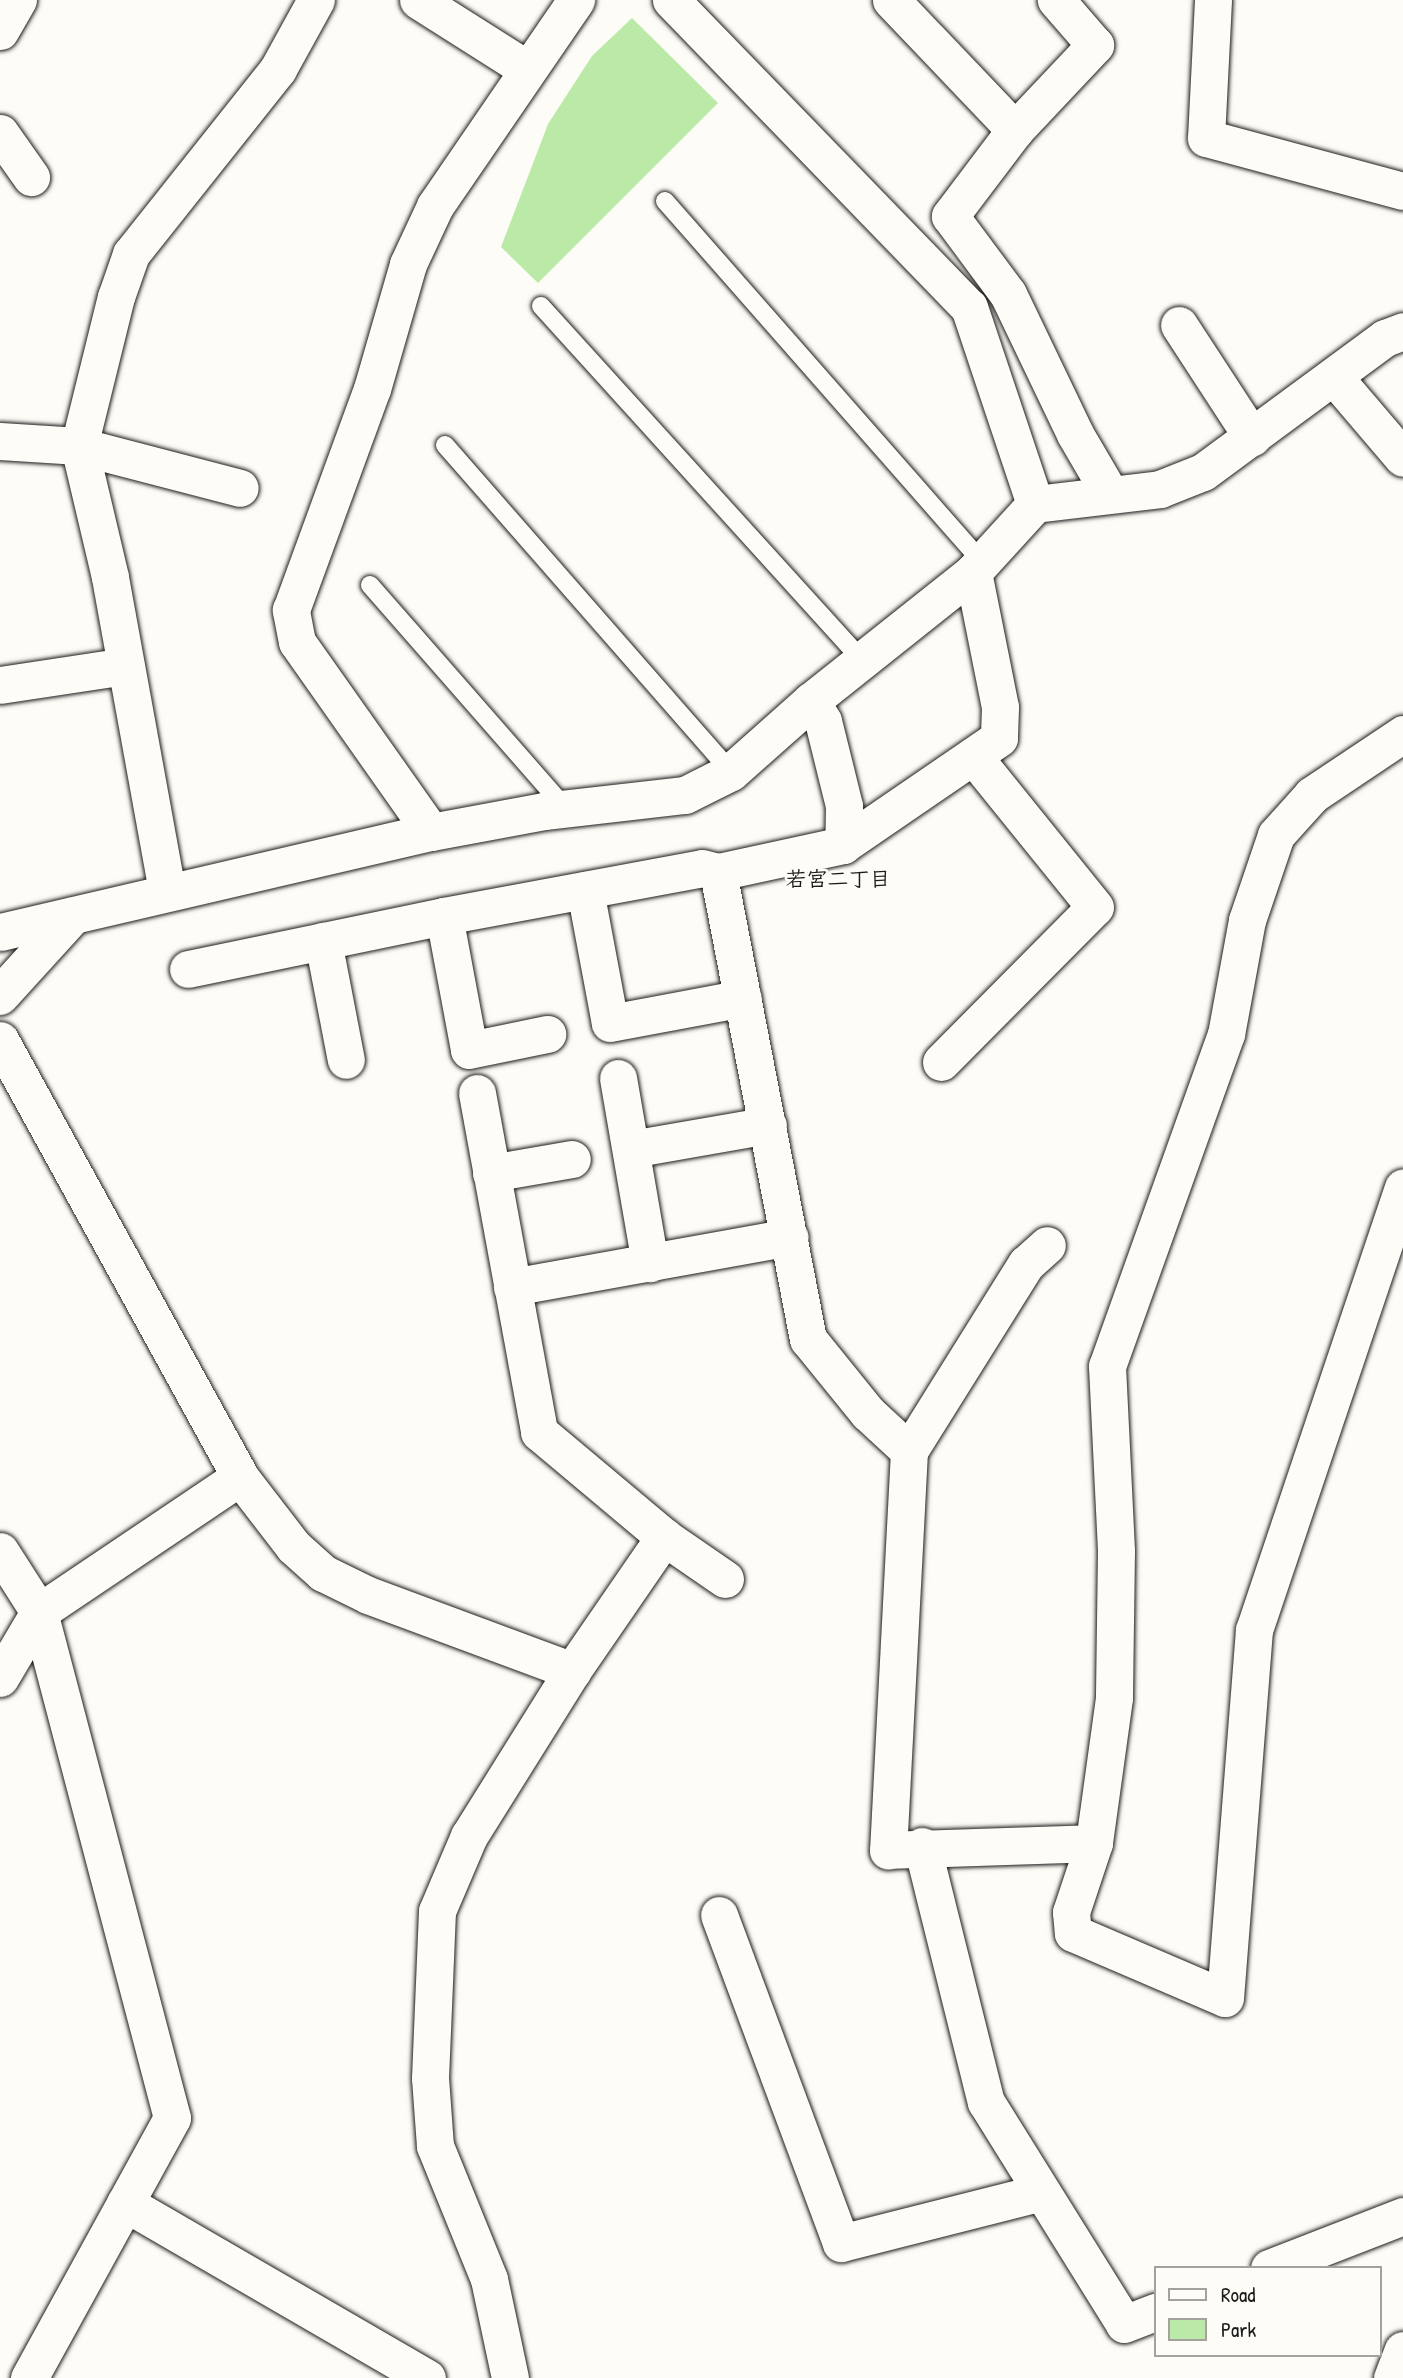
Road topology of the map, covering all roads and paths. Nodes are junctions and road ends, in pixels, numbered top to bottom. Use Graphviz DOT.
graph roads {
  1 [pos="18,0"];
  2 [pos="316,0"];
  3 [pos="418,0"];
  4 [pos="576,0"];
  5 [pos="671,0"];
  6 [pos="891,0"];
  7 [pos="1056,0"];
  8 [pos="1213,0"];
  9 [pos="0,31"];
  10 [pos="525,68"];
  11 [pos="1015,130"];
  12 [pos="0,133"];
  13 [pos="31,177"];
  14 [pos="1403,191"];
  15 [pos="665,201"];
  16 [pos="541,306"];
  17 [pos="1179,325"];
  18 [pos="1403,331"];
  19 [pos="1334,377"];
  20 [pos="1252,437"];
  21 [pos="0,441"];
  22 [pos="445,445"];
  23 [pos="79,446"];
  24 [pos="1403,458"];
  25 [pos="240,488"];
  26 [pos="1111,494"];
  27 [pos="1035,504"];
  28 [pos="978,567"];
  29 [pos="370,585"];
  30 [pos="862,660"];
  31 [pos="126,666"];
  32 [pos="0,685"];
  33 [pos="811,701"];
  34 [pos="1403,734"];
  35 [pos="973,756"];
  36 [pos="731,772"];
  37 [pos="566,809"];
  38 [pos="431,832"];
  39 [pos="843,845"];
  40 [pos="718,872"];
  41 [pos="585,890"];
  42 [pos="167,891"];
  43 [pos="444,916"];
  44 [pos="72,917"];
  45 [pos="0,932"];
  46 [pos="323,941"];
  47 [pos="188,969"];
  48 [pos="0,996"];
  49 [pos="743,998"];
  50 [pos="547,1034"];
  51 [pos="0,1040"];
  52 [pos="346,1060"];
  53 [pos="941,1062"];
  54 [pos="618,1078"];
  55 [pos="477,1093"];
  56 [pos="768,1125"];
  57 [pos="631,1149"];
  58 [pos="572,1159"];
  59 [pos="491,1173"];
  60 [pos="1403,1187"];
  61 [pos="790,1237"];
  62 [pos="1047,1245"];
  63 [pos="650,1263"];
  64 [pos="512,1287"];
  65 [pos="909,1451"];
  66 [pos="240,1477"];
  67 [pos="664,1537"];
  68 [pos="0,1551"];
  69 [pos="725,1578"];
  70 [pos="39,1612"];
  71 [pos="572,1671"];
  72 [pos="0,1678"];
  73 [pos="1094,1843"];
  74 [pos="922,1846"];
  75 [pos="719,1915"];
  76 [pos="1039,2193"];
  77 [pos="125,2203"];
  78 [pos="1403,2216"];
  79 [pos="1274,2266"];
  80 [pos="1154,2313"];
  81 [pos="1403,2350"];
  82 [pos="29,2378"];
  83 [pos="427,2378"];
  84 [pos="510,2378"];
  85 [pos="1392,2378"];
  1 -- 9 [label="street"];
  2 -- 23 [label="street"];
  3 -- 10 [label="street"];
  4 -- 10 [label="street"];
  5 -- 27 [label="street"];
  6 -- 11 [label="street"];
  7 -- 11 [label="street"];
  8 -- 14 [label="street"];
  10 -- 38 [label="street"];
  11 -- 26 [label="street"];
  12 -- 13 [label="street"];
  15 -- 28 [label="lane"];
  16 -- 30 [label="lane"];
  17 -- 20 [label="street"];
  18 -- 19 [label="street"];
  19 -- 20 [label="street"];
  19 -- 24 [label="street"];
  20 -- 26 [label="street"];
  21 -- 23 [label="street"];
  22 -- 36 [label="lane"];
  23 -- 25 [label="street"];
  23 -- 31 [label="street"];
  26 -- 27 [label="street"];
  27 -- 28 [label="street"];
  28 -- 30 [label="street"];
  28 -- 35 [label="street"];
  29 -- 37 [label="lane"];
  30 -- 33 [label="street"];
  31 -- 32 [label="street"];
  31 -- 42 [label="street"];
  33 -- 36 [label="street"];
  33 -- 39 [label="street"];
  34 -- 73 [label="street"];
  35 -- 39 [label="street"];
  35 -- 53 [label="street"];
  36 -- 37 [label="street"];
  37 -- 38 [label="street"];
  38 -- 42 [label="street"];
  39 -- 40 [label="street"];
  40 -- 41 [label="street"];
  40 -- 49 [label="street"];
  41 -- 43 [label="street"];
  41 -- 49 [label="street"];
  42 -- 44 [label="street"];
  43 -- 46 [label="street"];
  43 -- 50 [label="street"];
  44 -- 45 [label="street"];
  44 -- 48 [label="street"];
  46 -- 47 [label="street"];
  46 -- 52 [label="street"];
  49 -- 56 [label="street"];
  51 -- 66 [label="street"];
  54 -- 57 [label="street"];
  55 -- 59 [label="street"];
  56 -- 57 [label="street"];
  56 -- 61 [label="street"];
  57 -- 63 [label="street"];
  58 -- 59 [label="street"];
  59 -- 64 [label="street"];
  60 -- 73 [label="street"];
  61 -- 63 [label="street"];
  61 -- 65 [label="street"];
  62 -- 65 [label="street"];
  63 -- 64 [label="street"];
  64 -- 67 [label="street"];
  65 -- 74 [label="street"];
  66 -- 70 [label="street"];
  66 -- 71 [label="street"];
  67 -- 69 [label="street"];
  67 -- 71 [label="street"];
  68 -- 70 [label="street"];
  70 -- 72 [label="street"];
  70 -- 77 [label="street"];
  71 -- 84 [label="street"];
  73 -- 74 [label="street"];
  74 -- 76 [label="street"];
  75 -- 76 [label="street"];
  76 -- 80 [label="street"];
  77 -- 82 [label="street"];
  77 -- 83 [label="street"];
  78 -- 79 [label="street"];
  81 -- 85 [label="street"];
}
